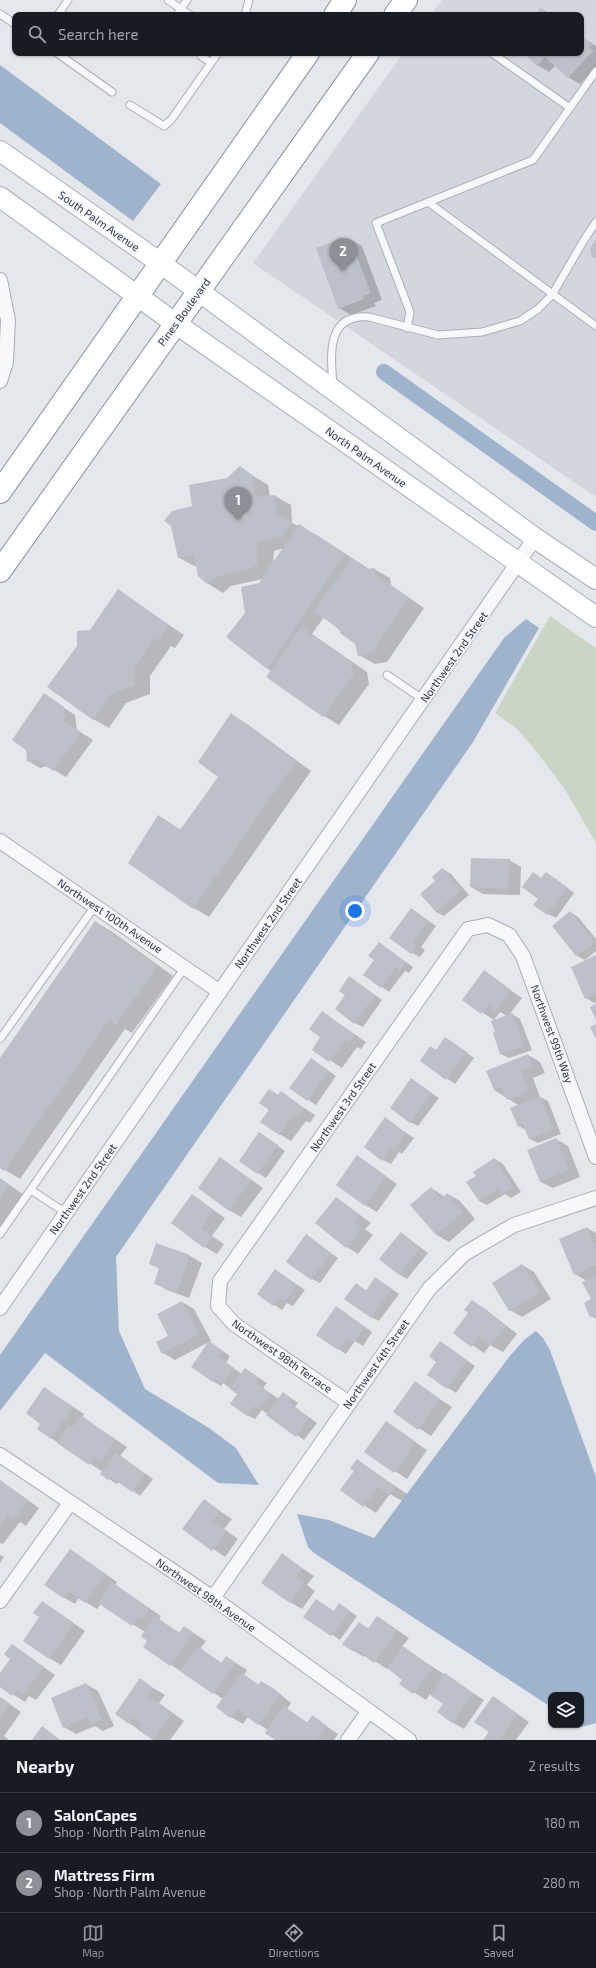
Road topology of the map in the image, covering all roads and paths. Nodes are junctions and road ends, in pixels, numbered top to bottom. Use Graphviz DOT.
graph roads {
  1 [pos="68,0"];
  2 [pos="168,0"];
  3 [pos="187,0"];
  4 [pos="249,0"];
  5 [pos="345,0"];
  6 [pos="406,0"];
  7 [pos="60,12"];
  8 [pos="179,12"];
  9 [pos="246,12"];
  10 [pos="337,12"];
  11 [pos="398,12"];
  12 [pos="0,14"];
  13 [pos="12,22"];
  14 [pos="61,56"];
  15 [pos="202,56"];
  16 [pos="216,56"];
  17 [pos="306,56"];
  18 [pos="366,56"];
  19 [pos="496,56"];
  20 [pos="211,63"];
  21 [pos="596,71"];
  22 [pos="112,92"];
  23 [pos="130,105"];
  24 [pos="570,108"];
  25 [pos="0,151"];
  26 [pos="0,197"];
  27 [pos="428,202"];
  28 [pos="596,222"];
  29 [pos="159,262"];
  30 [pos="0,280"];
  31 [pos="199,291"];
  32 [pos="136,295"];
  33 [pos="552,295"];
  34 [pos="175,323"];
  35 [pos="596,326"];
  36 [pos="407,328"];
  37 [pos="0,381"];
  38 [pos="333,390"];
  39 [pos="0,492"];
  40 [pos="535,538"];
  41 [pos="519,564"];
  42 [pos="0,571"];
  43 [pos="596,579"];
  44 [pos="596,617"];
  45 [pos="387,675"];
  46 [pos="424,700"];
  47 [pos="0,841"];
  48 [pos="95,906"];
  49 [pos="488,925"];
  50 [pos="185,967"];
  51 [pos="220,992"];
  52 [pos="0,1039"];
  53 [pos="596,1157"];
  54 [pos="31,1190"];
  55 [pos="596,1198"];
  56 [pos="66,1213"];
  57 [pos="0,1234"];
  58 [pos="218,1306"];
  59 [pos="0,1308"];
  60 [pos="349,1403"];
  61 [pos="0,1455"];
  62 [pos="70,1504"];
  63 [pos="213,1598"];
  64 [pos="0,1601"];
  65 [pos="368,1712"];
  66 [pos="348,1740"];
  67 [pos="409,1740"];
  1 -- 7 [label="lane"];
  2 -- 8 [label="lane"];
  3 -- 8 [label="lane"];
  4 -- 9 [label="lane"];
  5 -- 10 [label="highway"];
  6 -- 11 [label="highway"];
  12 -- 13 [label="lane"];
  14 -- 22 [label="lane"];
  15 -- 20 [label="lane"];
  16 -- 20 [label="lane"];
  17 -- 29 [label="highway"];
  18 -- 31 [label="highway, Pines Boulevard"];
  19 -- 24 [label="lane"];
  20 -- 23 [label="lane"];
  21 -- 24 [label="lane"];
  24 -- 27 [label="lane"];
  25 -- 29 [label="main road, South Palm Avenue"];
  26 -- 32 [label="main road"];
  27 -- 33 [label="lane"];
  27 -- 36 [label="lane"];
  28 -- 33 [label="lane"];
  29 -- 31 [label="main road, South Palm Avenue"];
  29 -- 32 [label="highway"];
  30 -- 37 [label="street"];
  31 -- 34 [label="highway, Pines Boulevard"];
  31 -- 38 [label="main road"];
  32 -- 34 [label="main road, North Palm Avenue"];
  32 -- 39 [label="highway"];
  33 -- 35 [label="lane"];
  33 -- 36 [label="lane"];
  34 -- 41 [label="main road, North Palm Avenue"];
  34 -- 42 [label="highway, Pines Boulevard"];
  36 -- 38 [label="lane"];
  38 -- 40 [label="main road"];
  40 -- 41 [label="street, Northwest 2nd Street"];
  40 -- 43 [label="main road"];
  41 -- 44 [label="main road, North Palm Avenue"];
  41 -- 46 [label="street, Northwest 2nd Street"];
  45 -- 46 [label="lane"];
  46 -- 51 [label="street, Northwest 2nd Street"];
  47 -- 48 [label="street, Northwest 100th Avenue"];
  48 -- 50 [label="street, Northwest 100th Avenue"];
  48 -- 52 [label="lane"];
  49 -- 53 [label="street, Northwest 99th Way"];
  49 -- 58 [label="street, Northwest 3rd Street"];
  50 -- 51 [label="street, Northwest 100th Avenue"];
  50 -- 54 [label="lane"];
  51 -- 56 [label="street, Northwest 2nd Street"];
  54 -- 56 [label="lane"];
  54 -- 57 [label="lane"];
  55 -- 60 [label="street, Northwest 4th Street"];
  56 -- 59 [label="street, Northwest 2nd Street"];
  58 -- 60 [label="street, Northwest 98th Terrace"];
  60 -- 63 [label="street, Northwest 4th Street"];
  61 -- 62 [label="street, Northwest 98th Avenue"];
  62 -- 63 [label="street, Northwest 98th Avenue"];
  62 -- 64 [label="street"];
  63 -- 65 [label="street, Northwest 98th Avenue"];
  65 -- 66 [label="street"];
  65 -- 67 [label="street, Northwest 98th Avenue"];
}
